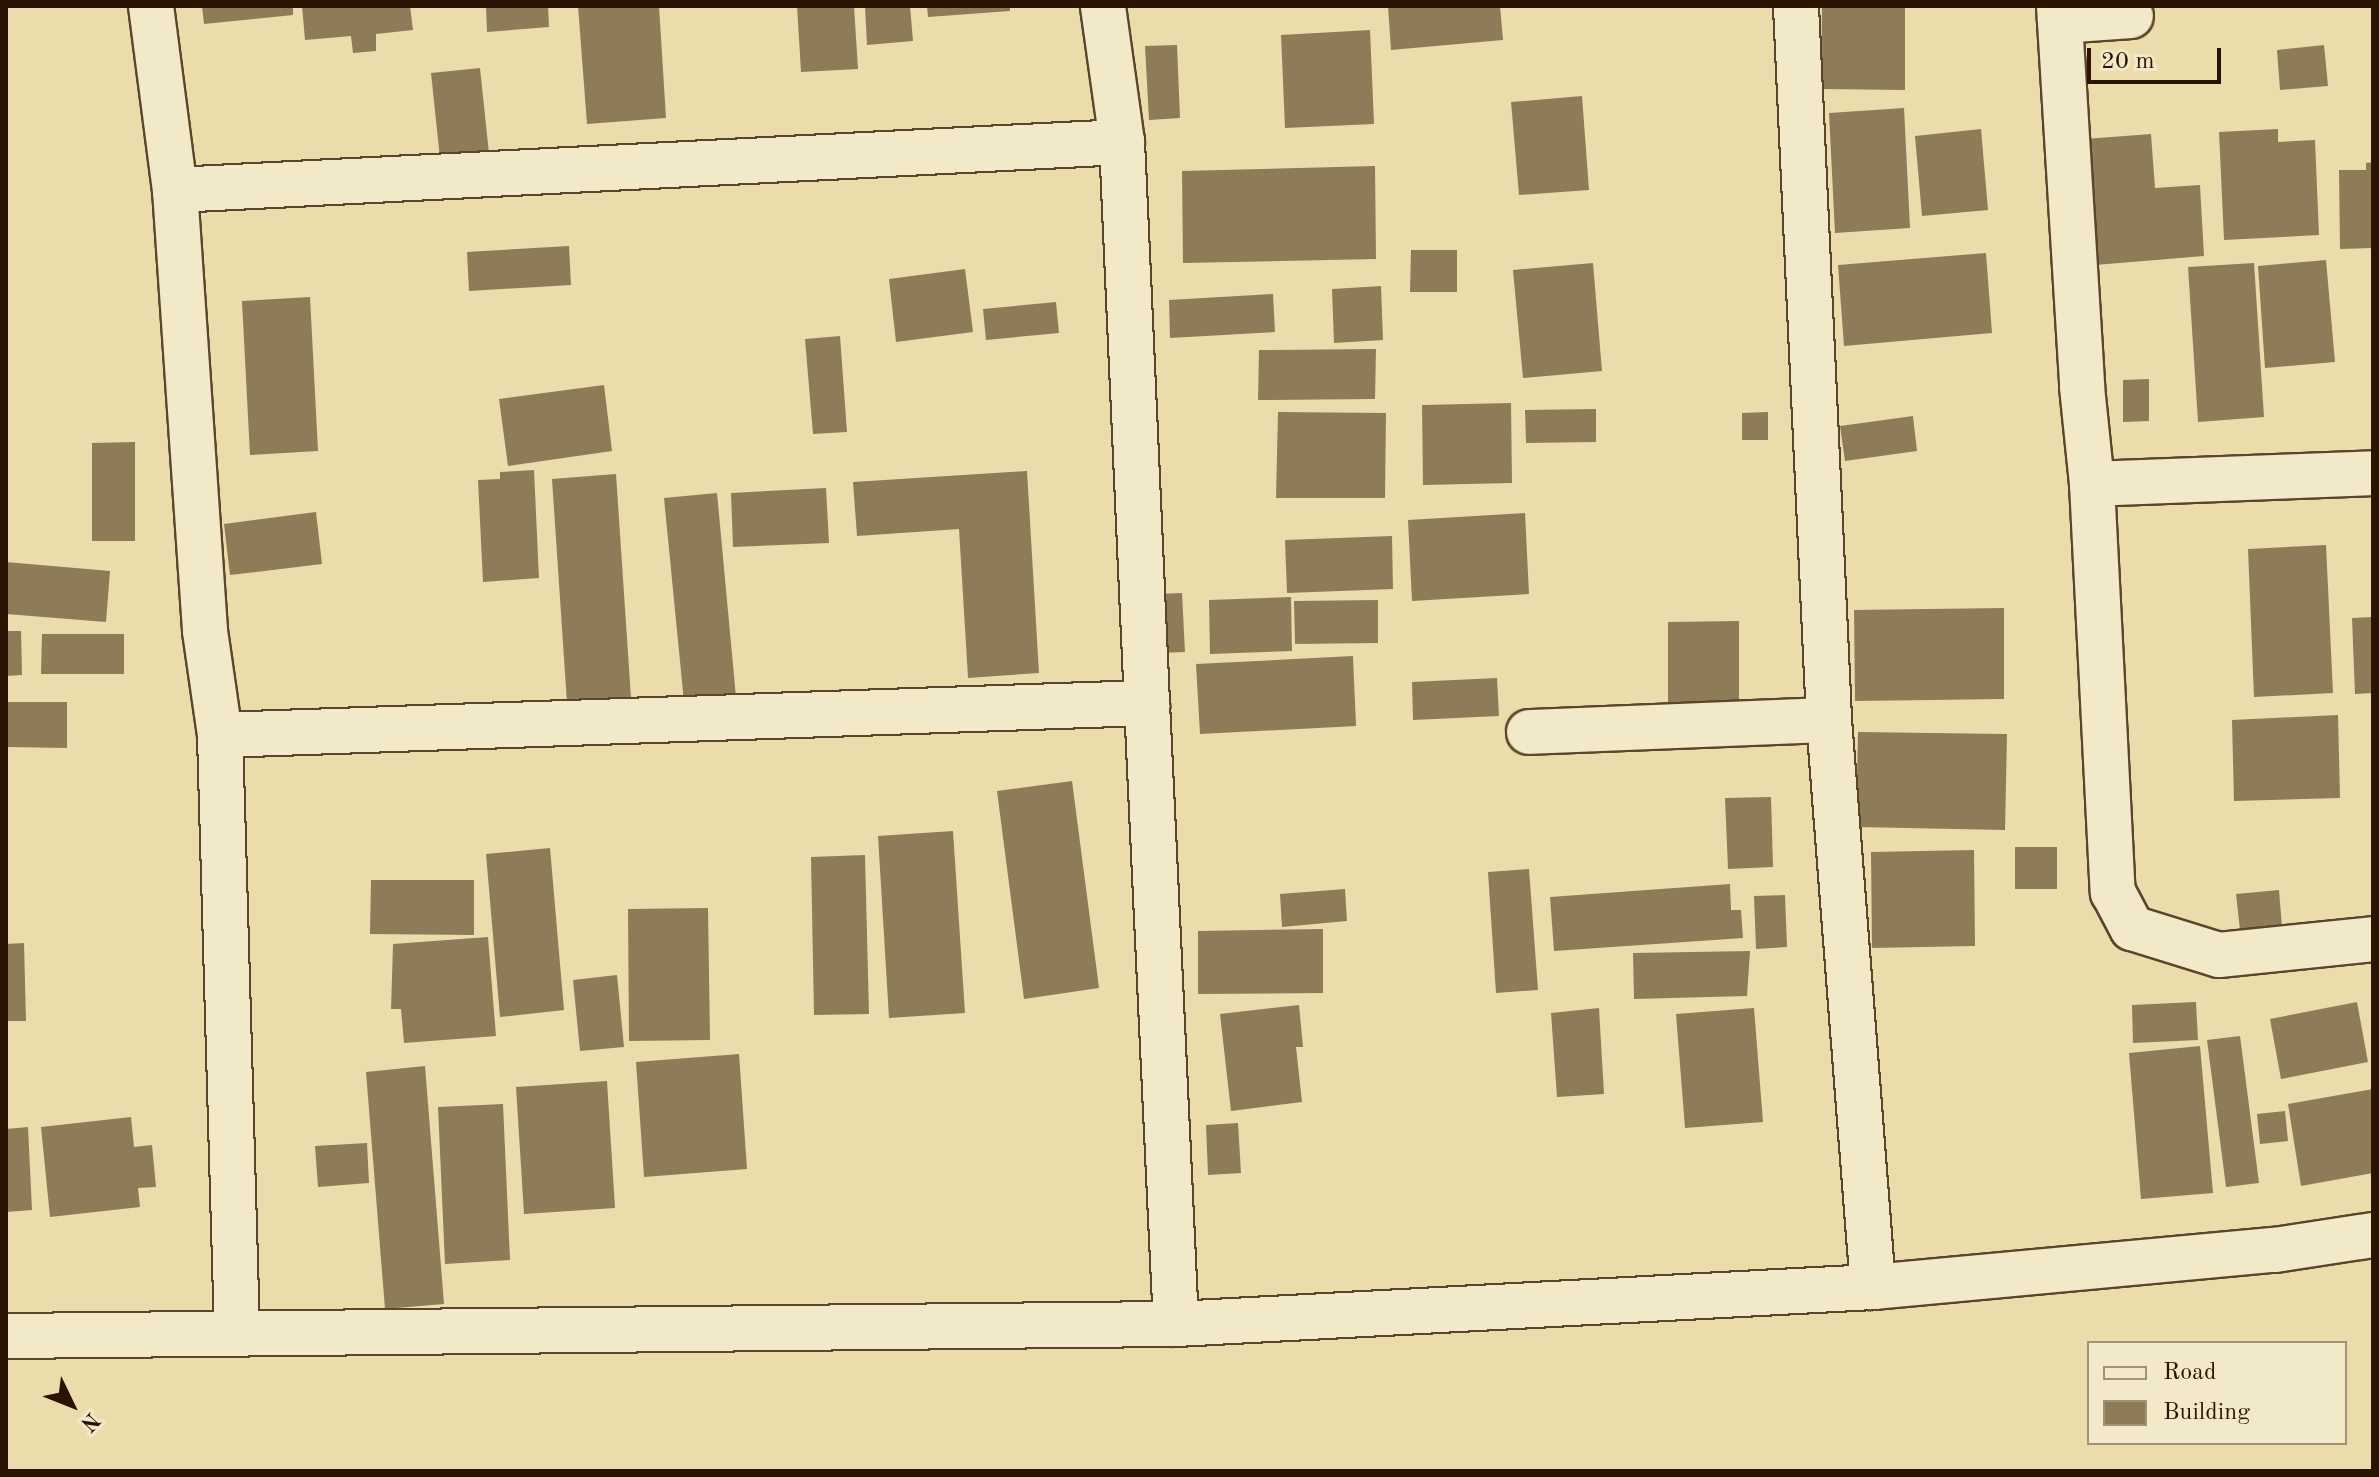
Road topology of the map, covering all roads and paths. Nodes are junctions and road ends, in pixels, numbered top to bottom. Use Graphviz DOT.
graph roads {
  1 [pos="151,6"];
  2 [pos="1103,6"];
  3 [pos="1796,6"];
  4 [pos="2059,14"];
  5 [pos="2131,16"];
  6 [pos="1122,142"];
  7 [pos="175,190"];
  8 [pos="2373,473"];
  9 [pos="2092,484"];
  10 [pos="1147,703"];
  11 [pos="1829,720"];
  12 [pos="1529,732"];
  13 [pos="220,735"];
  14 [pos="2373,939"];
  15 [pos="2373,1235"];
  16 [pos="1873,1287"];
  17 [pos="1176,1324"];
  18 [pos="237,1332"];
  19 [pos="6,1336"];
  1 -- 7 [label="street"];
  2 -- 6 [label="street"];
  3 -- 11 [label="street"];
  4 -- 5 [label="street"];
  4 -- 9 [label="street"];
  6 -- 7 [label="street"];
  6 -- 10 [label="street"];
  7 -- 13 [label="street"];
  8 -- 9 [label="street"];
  9 -- 14 [label="street"];
  10 -- 13 [label="street"];
  10 -- 17 [label="street"];
  11 -- 12 [label="street"];
  11 -- 16 [label="street"];
  13 -- 18 [label="street"];
  15 -- 16 [label="street"];
  16 -- 17 [label="street"];
  17 -- 18 [label="street"];
  18 -- 19 [label="street"];
}
